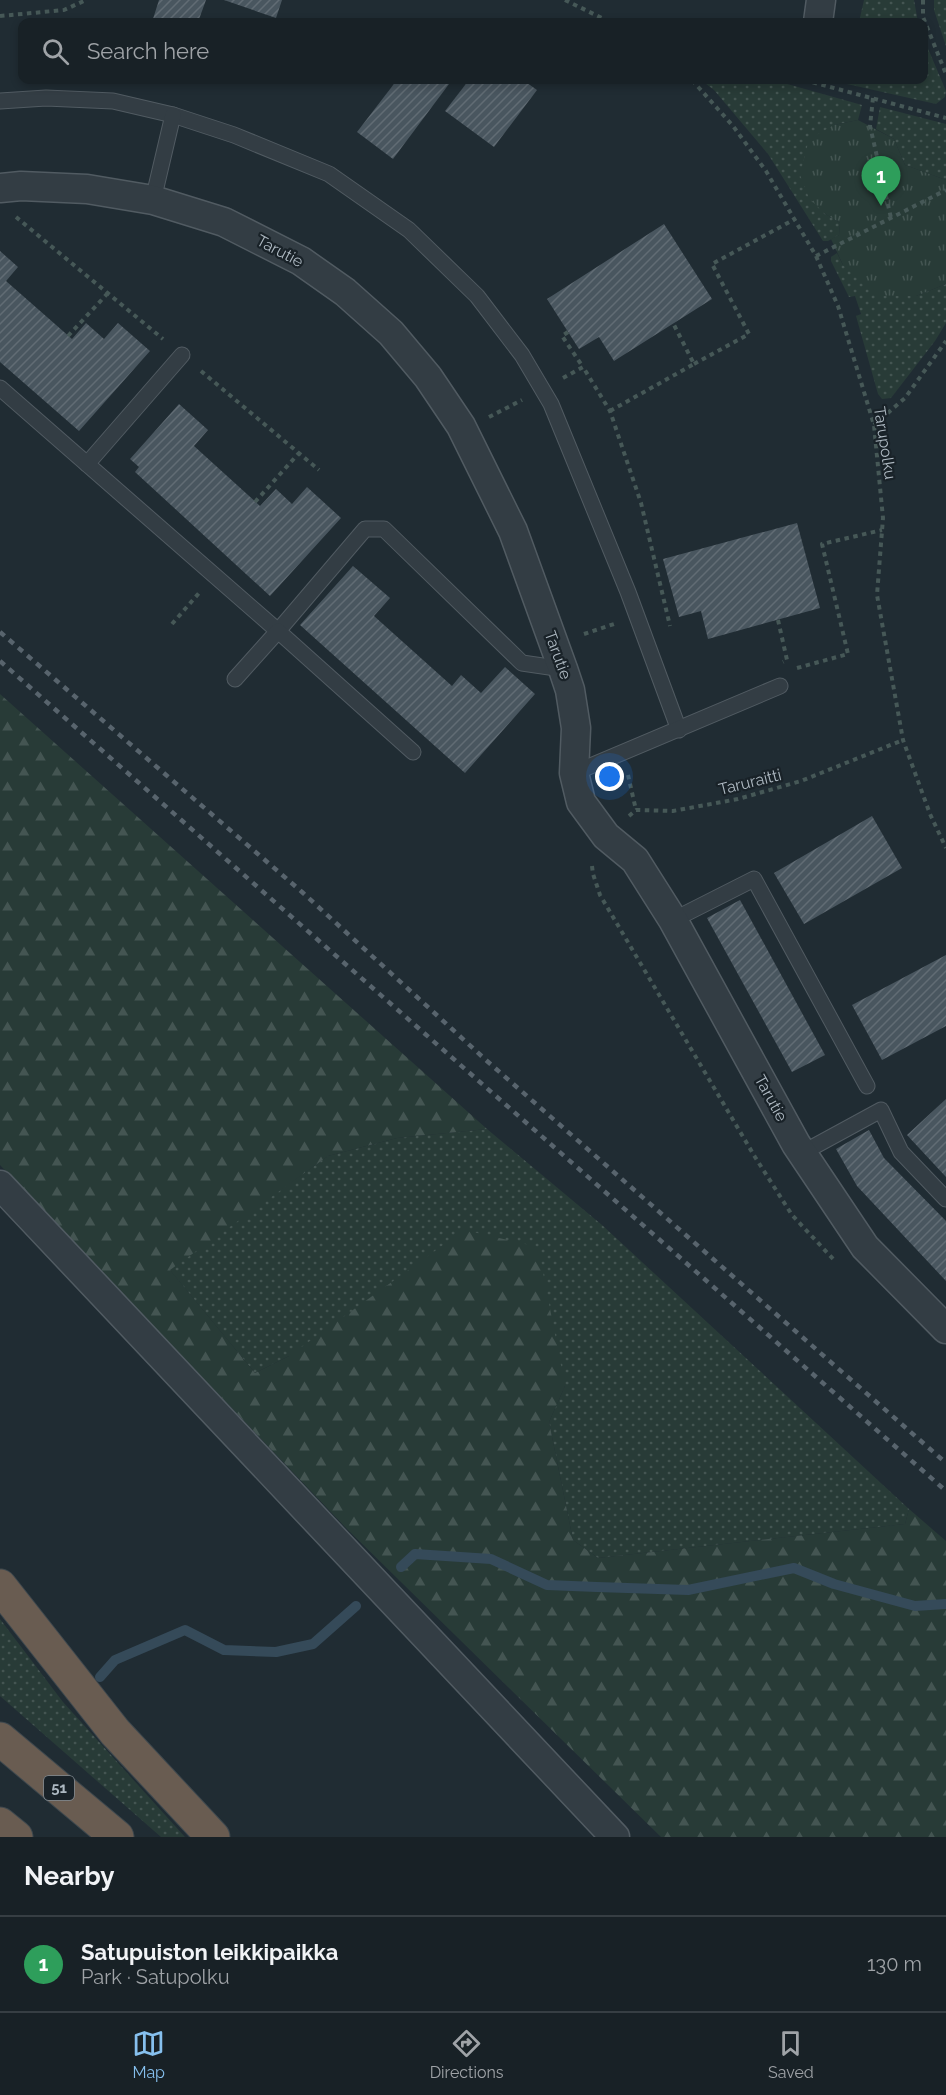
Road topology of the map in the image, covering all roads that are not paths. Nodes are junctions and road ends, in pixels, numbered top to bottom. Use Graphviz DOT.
graph roads {
  1 [pos="821,0"];
  2 [pos="819,18"];
  3 [pos="0,101"];
  4 [pos="172,115"];
  5 [pos="153,200"];
  6 [pos="6,201"];
  7 [pos="182,355"];
  8 [pos="0,388"];
  9 [pos="87,464"];
  10 [pos="278,632"];
  11 [pos="563,669"];
  12 [pos="235,680"];
  13 [pos="780,686"];
  14 [pos="679,729"];
  15 [pos="412,752"];
  16 [pos="574,774"];
  17 [pos="673,920"];
  18 [pos="867,1086"];
  19 [pos="802,1153"];
  20 [pos="0,1185"];
  21 [pos="946,1199"];
  22 [pos="946,1329"];
  23 [pos="0,1586"];
  24 [pos="0,1739"];
  25 [pos="0,1824"];
  26 [pos="16,1837"];
  27 [pos="117,1837"];
  28 [pos="213,1837"];
  29 [pos="615,1837"];
  1 -- 2 [label="street"];
  3 -- 4 [label="lane"];
  4 -- 5 [label="lane"];
  4 -- 14 [label="lane"];
  5 -- 6 [label="street, Tarutie"];
  5 -- 11 [label="street, Tarutie"];
  7 -- 9 [label="lane"];
  8 -- 9 [label="lane"];
  9 -- 10 [label="lane"];
  10 -- 11 [label="lane"];
  10 -- 12 [label="lane"];
  10 -- 15 [label="lane"];
  11 -- 16 [label="street, Tarutie"];
  13 -- 14 [label="lane"];
  14 -- 16 [label="lane"];
  16 -- 17 [label="street, Tarutie"];
  17 -- 18 [label="lane"];
  17 -- 19 [label="street, Tarutie"];
  19 -- 21 [label="lane"];
  19 -- 22 [label="street, Tarutie"];
  20 -- 29 [label="street"];
  23 -- 28 [label="highway"];
  24 -- 27 [label="highway, 51"];
  25 -- 26 [label="highway"];
}
